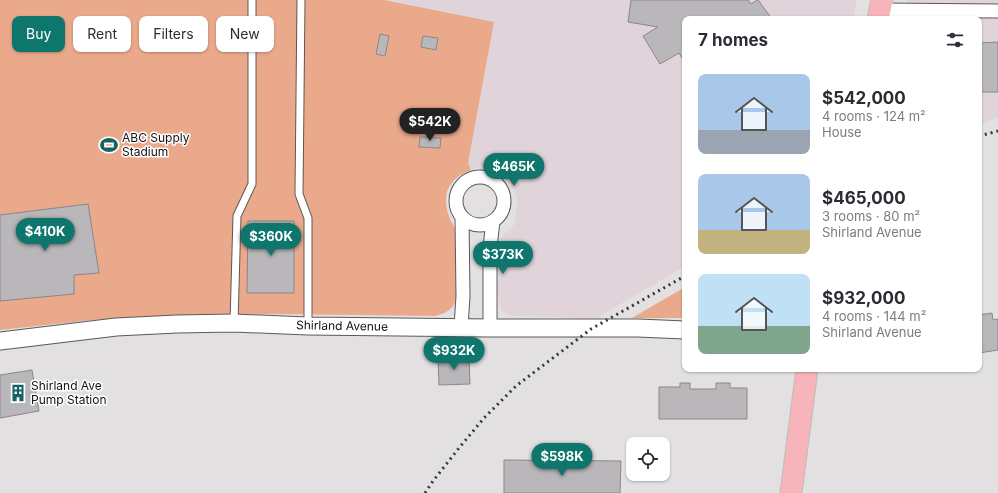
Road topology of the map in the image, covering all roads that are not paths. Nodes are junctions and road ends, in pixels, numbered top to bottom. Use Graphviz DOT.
graph roads {
  1 [pos="252,0"];
  2 [pos="301,0"];
  3 [pos="880,10"];
  4 [pos="998,11"];
  5 [pos="462,217"];
  6 [pos="493,221"];
  7 [pos="234,323"];
  8 [pos="308,326"];
  9 [pos="461,327"];
  10 [pos="490,328"];
  11 [pos="682,330"];
  12 [pos="0,340"];
  13 [pos="807,372"];
  14 [pos="791,493"];
  1 -- 7 [label="lane"];
  2 -- 8 [label="lane"];
  3 -- 4 [label="street"];
  5 -- 6 [label="street"];
  5 -- 6 [label="street"];
  5 -- 9 [label="street"];
  6 -- 10 [label="street"];
  7 -- 8 [label="street, Shirland Avenue"];
  7 -- 12 [label="street, Shirland Avenue"];
  8 -- 9 [label="street, Shirland Avenue"];
  9 -- 10 [label="street, Shirland Avenue"];
  10 -- 11 [label="street, Shirland Avenue"];
  13 -- 14 [label="main road"];
}
